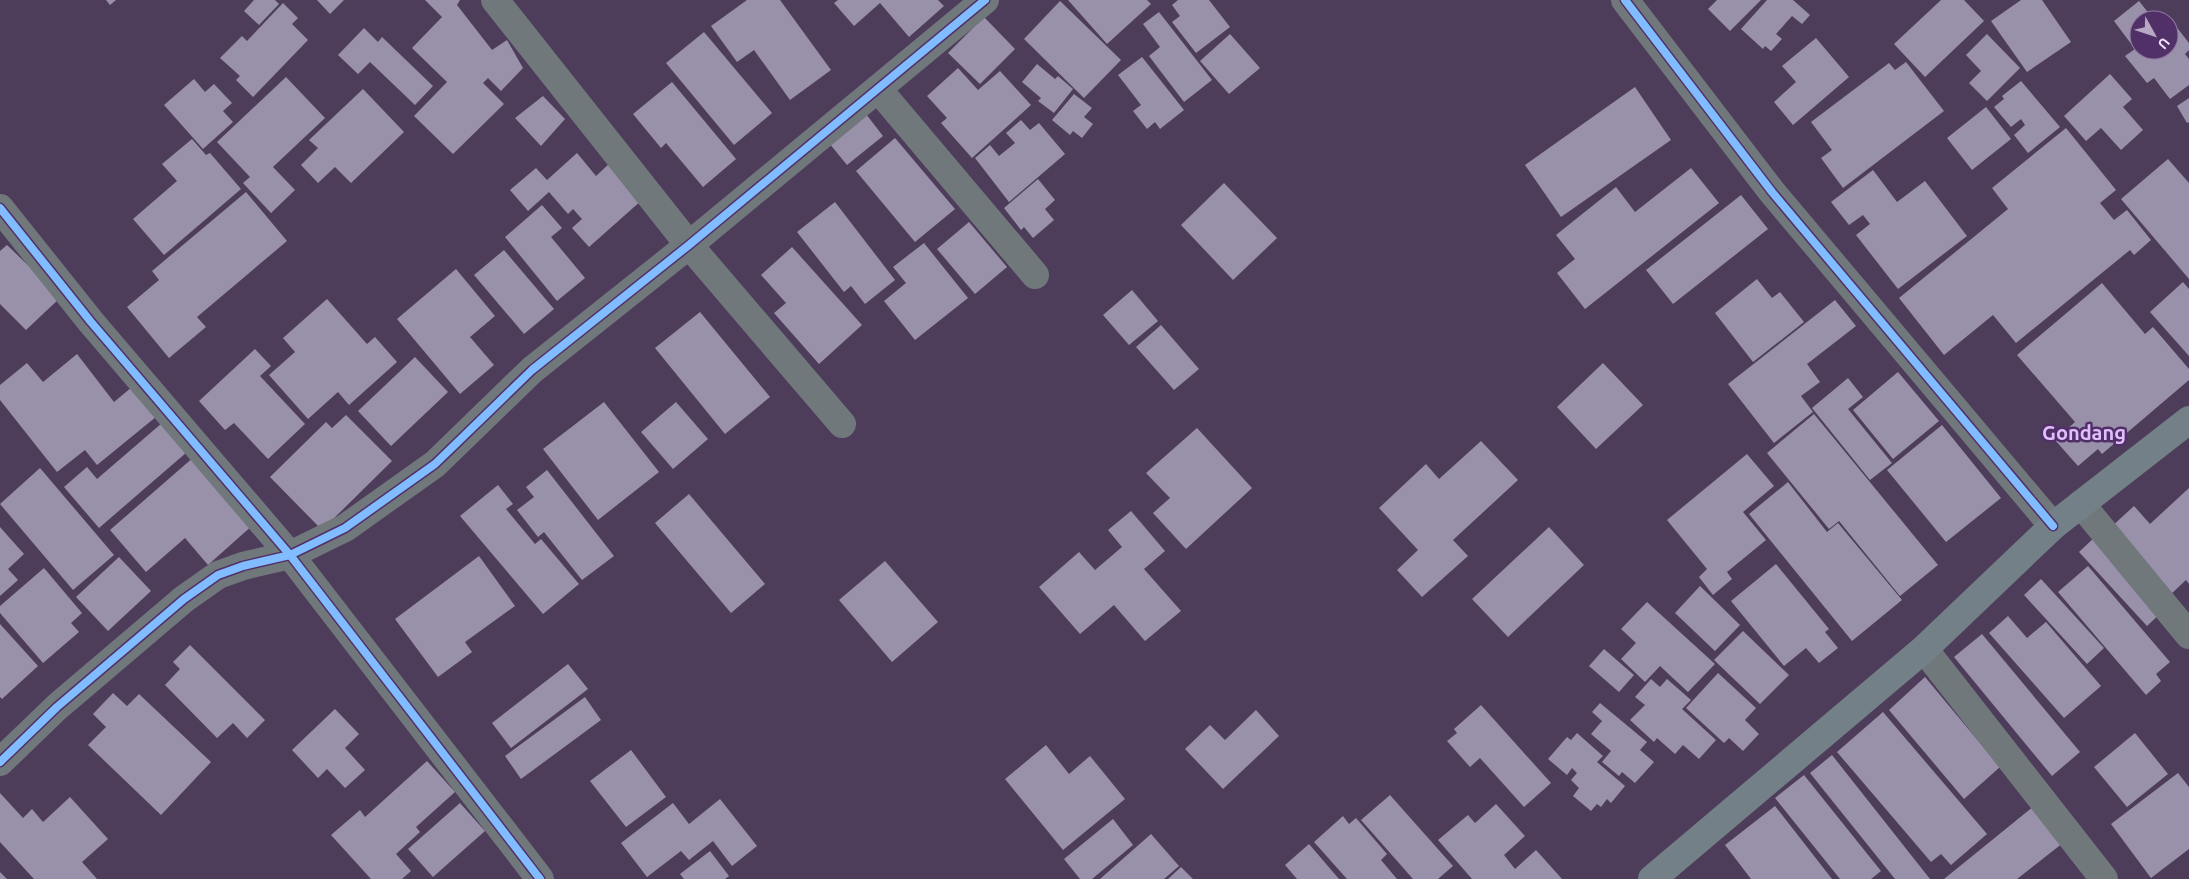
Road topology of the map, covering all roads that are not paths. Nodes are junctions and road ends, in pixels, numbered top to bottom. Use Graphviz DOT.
graph roads {
  1 [pos="495,0"];
  2 [pos="985,0"];
  3 [pos="1625,0"];
  4 [pos="878,88"];
  5 [pos="0,208"];
  6 [pos="689,245"];
  7 [pos="1035,275"];
  8 [pos="2189,420"];
  9 [pos="842,424"];
  10 [pos="2081,504"];
  11 [pos="2053,526"];
  12 [pos="290,555"];
  13 [pos="2189,635"];
  14 [pos="1924,649"];
  15 [pos="0,762"];
  16 [pos="540,879"];
  17 [pos="1652,879"];
  18 [pos="2104,879"];
  1 -- 6 [label="street"];
  2 -- 4 [label="street"];
  3 -- 11 [label="street"];
  4 -- 6 [label="street"];
  4 -- 7 [label="street"];
  5 -- 12 [label="street"];
  6 -- 9 [label="street"];
  6 -- 12 [label="street"];
  8 -- 10 [label="highway"];
  10 -- 11 [label="highway"];
  10 -- 13 [label="street"];
  11 -- 14 [label="highway"];
  12 -- 15 [label="street"];
  12 -- 16 [label="street"];
  14 -- 17 [label="highway"];
  14 -- 18 [label="street"];
}
